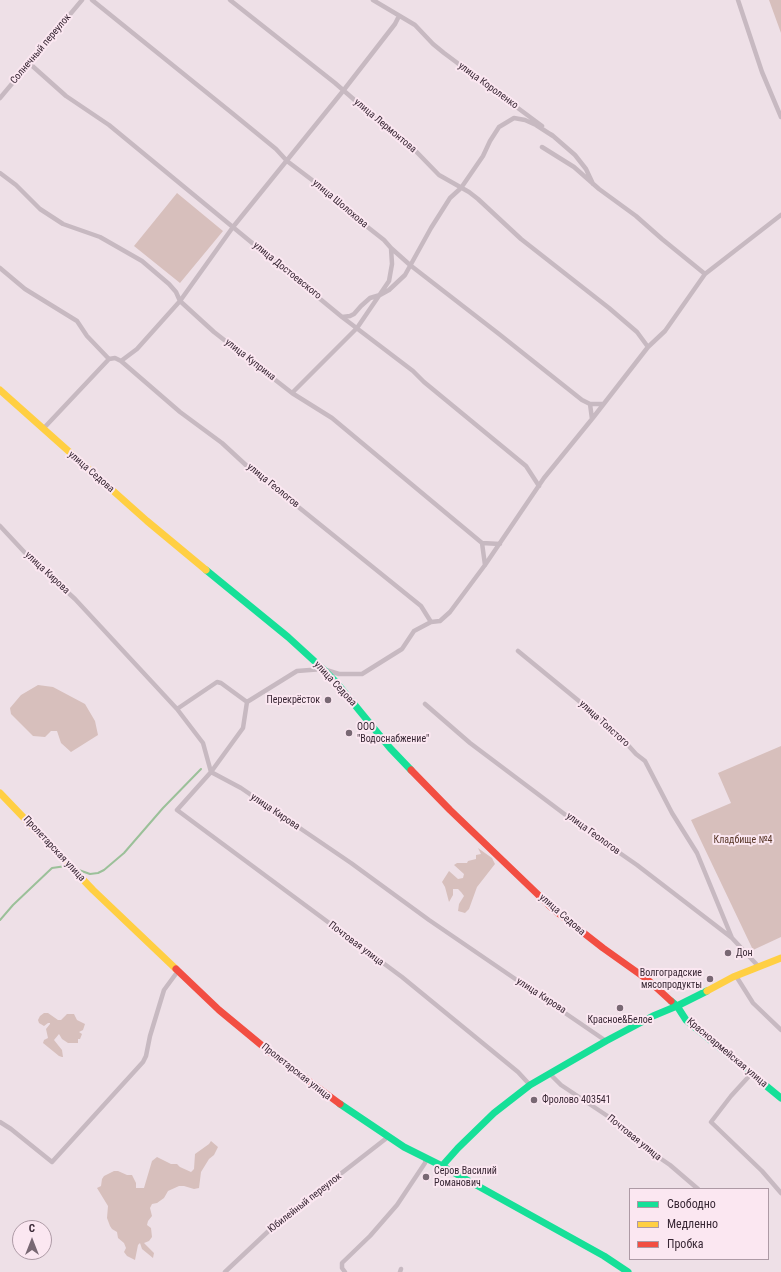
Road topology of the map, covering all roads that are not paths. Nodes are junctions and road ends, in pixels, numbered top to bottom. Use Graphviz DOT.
graph roads {
  1 [pos="82,0"];
  2 [pos="92,0"];
  3 [pos="230,0"];
  4 [pos="373,0"];
  5 [pos="738,0"];
  6 [pos="399,16"];
  7 [pos="29,63"];
  8 [pos="343,91"];
  9 [pos="0,98"];
  10 [pos="781,117"];
  11 [pos="553,136"];
  12 [pos="542,147"];
  13 [pos="287,161"];
  14 [pos="0,173"];
  15 [pos="592,184"];
  16 [pos="461,188"];
  17 [pos="781,215"];
  18 [pos="233,227"];
  19 [pos="391,248"];
  20 [pos="410,266"];
  21 [pos="0,268"];
  22 [pos="705,274"];
  23 [pos="380,295"];
  24 [pos="180,301"];
  25 [pos="342,317"];
  26 [pos="356,328"];
  27 [pos="648,347"];
  28 [pos="109,359"];
  29 [pos="120,361"];
  30 [pos="0,390"];
  31 [pos="292,393"];
  32 [pos="590,404"];
  33 [pos="602,404"];
  34 [pos="592,420"];
  35 [pos="43,429"];
  36 [pos="539,486"];
  37 [pos="0,526"];
  38 [pos="482,543"];
  39 [pos="500,544"];
  40 [pos="485,565"];
  41 [pos="431,622"];
  42 [pos="518,651"];
  43 [pos="323,669"];
  44 [pos="339,674"];
  45 [pos="336,682"];
  46 [pos="248,702"];
  47 [pos="425,704"];
  48 [pos="177,709"];
  49 [pos="211,772"];
  50 [pos="0,793"];
  51 [pos="732,938"];
  52 [pos="781,958"];
  53 [pos="758,967"];
  54 [pos="178,971"];
  55 [pos="736,976"];
  56 [pos="677,1006"];
  57 [pos="781,1030"];
  58 [pos="606,1041"];
  59 [pos="550,1074"];
  60 [pos="751,1074"];
  61 [pos="530,1085"];
  62 [pos="781,1098"];
  63 [pos="0,1122"];
  64 [pos="388,1137"];
  65 [pos="426,1158"];
  66 [pos="442,1166"];
  67 [pos="697,1188"];
  68 [pos="781,1193"];
  69 [pos="225,1272"];
  70 [pos="345,1272"];
  71 [pos="628,1272"];
  1 -- 7 [label="street, Солнечный переулок"];
  2 -- 13 [label="street, улица Шолохова"];
  3 -- 8 [label="street, улица Лермонтова"];
  4 -- 6 [label="street, улица Короленко"];
  5 -- 10 [label="street"];
  6 -- 8 [label="street"];
  6 -- 11 [label="street, улица Короленко"];
  7 -- 9 [label="street, Солнечный переулок"];
  7 -- 18 [label="street, улица Достоевского"];
  8 -- 13 [label="street"];
  8 -- 16 [label="street, улица Лермонтова"];
  11 -- 15 [label="street, улица Короленко"];
  11 -- 16 [label="street"];
  12 -- 15 [label="street, улица Короленко"];
  13 -- 18 [label="street"];
  13 -- 19 [label="street, улица Шолохова"];
  14 -- 24 [label="street, улица Куприна"];
  15 -- 22 [label="street, улица Короленко"];
  16 -- 20 [label="street"];
  16 -- 27 [label="street, улица Лермонтова"];
  17 -- 22 [label="street"];
  18 -- 24 [label="street"];
  18 -- 25 [label="street, улица Достоевского"];
  19 -- 20 [label="street, улица Шолохова"];
  19 -- 23 [label="street"];
  20 -- 23 [label="street"];
  20 -- 32 [label="street, улица Шолохова"];
  21 -- 28 [label="street"];
  22 -- 27 [label="street"];
  23 -- 25 [label="street"];
  23 -- 26 [label="street"];
  24 -- 29 [label="street"];
  24 -- 31 [label="street, улица Куприна"];
  25 -- 26 [label="street, улица Достоевского"];
  26 -- 31 [label="street"];
  26 -- 36 [label="street, улица Достоевского"];
  27 -- 33 [label="street"];
  28 -- 29 [label="street"];
  28 -- 35 [label="street"];
  29 -- 41 [label="street, улица Геологов"];
  30 -- 35 [label="street, улица Седова"];
  31 -- 38 [label="street, улица Куприна"];
  32 -- 33 [label="street"];
  32 -- 34 [label="street"];
  33 -- 34 [label="street"];
  34 -- 36 [label="street"];
  35 -- 43 [label="street, улица Седова"];
  36 -- 39 [label="street"];
  37 -- 48 [label="street, улица Кирова"];
  38 -- 39 [label="street"];
  38 -- 40 [label="street"];
  39 -- 40 [label="street"];
  40 -- 41 [label="street"];
  41 -- 44 [label="street"];
  42 -- 51 [label="street, улица Толстого"];
  43 -- 44 [label="street"];
  43 -- 45 [label="street, улица Седова"];
  43 -- 46 [label="street"];
  44 -- 45 [label="street"];
  45 -- 56 [label="street, улица Седова"];
  46 -- 48 [label="street"];
  46 -- 49 [label="street"];
  47 -- 51 [label="street, улица Геологов"];
  48 -- 49 [label="street, улица Кирова"];
  49 -- 58 [label="street, улица Кирова"];
  49 -- 61 [label="street, Почтовая улица"];
  50 -- 54 [label="street, Пролетарская улица"];
  51 -- 53 [label="street, улица Геологов"];
  52 -- 53 [label="street"];
  53 -- 55 [label="street"];
  54 -- 63 [label="street"];
  54 -- 64 [label="street, Пролетарская улица"];
  55 -- 56 [label="street"];
  55 -- 57 [label="street"];
  56 -- 58 [label="street"];
  56 -- 60 [label="street, Красноармейская улица"];
  58 -- 59 [label="street"];
  59 -- 61 [label="street"];
  59 -- 67 [label="street, Почтовая улица"];
  60 -- 62 [label="street, Красноармейская улица"];
  60 -- 68 [label="street"];
  61 -- 66 [label="street"];
  64 -- 65 [label="street, Пролетарская улица"];
  64 -- 69 [label="street, Юбилейный переулок"];
  65 -- 66 [label="street, Пролетарская улица"];
  65 -- 70 [label="street"];
  66 -- 71 [label="street, Пролетарская улица"];
}
